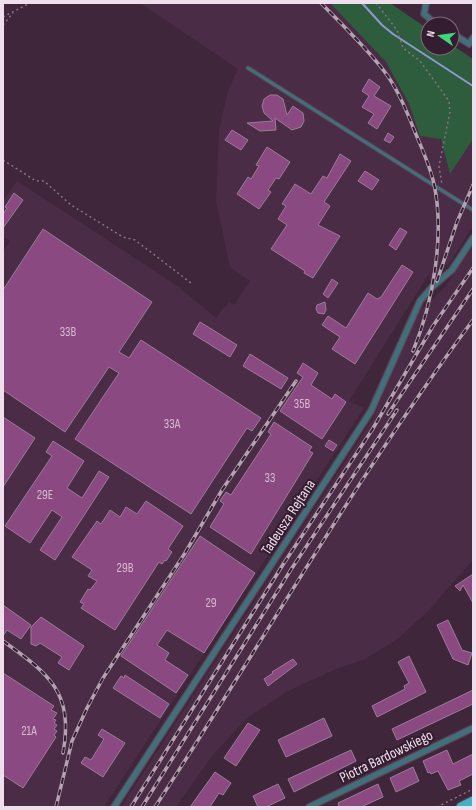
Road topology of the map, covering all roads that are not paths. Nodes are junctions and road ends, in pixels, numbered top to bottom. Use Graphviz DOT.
graph roads {
  1 [pos="426,3"];
  2 [pos="426,16"];
  3 [pos="460,36"];
  4 [pos="471,41"];
  5 [pos="248,68"];
  6 [pos="473,210"];
  7 [pos="473,238"];
  8 [pos="473,728"];
  9 [pos="473,801"];
  10 [pos="114,807"];
  11 [pos="309,807"];
  12 [pos="461,807"];
  1 -- 2 [label="street"];
  3 -- 4 [label="street"];
  5 -- 6 [label="lane"];
  7 -- 10 [label="street, Tadeusza Rejtana"];
  8 -- 11 [label="street, Piotra Bardowskiego"];
  9 -- 12 [label="main road"];
}
